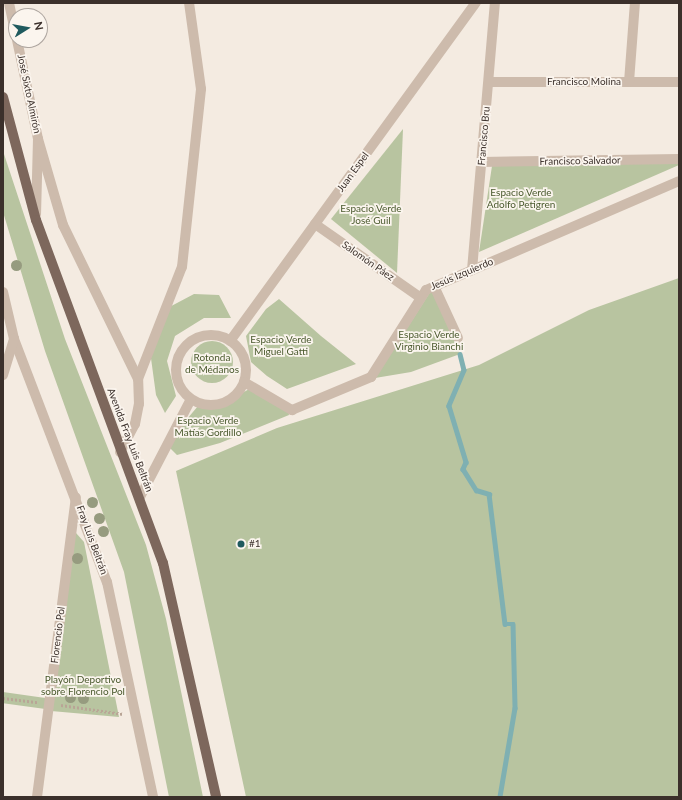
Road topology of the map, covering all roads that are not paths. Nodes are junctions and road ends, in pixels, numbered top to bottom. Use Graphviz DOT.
graph roads {
  1 [pos="189,3"];
  2 [pos="476,3"];
  3 [pos="495,3"];
  4 [pos="635,3"];
  5 [pos="19,48"];
  6 [pos="488,82"];
  7 [pos="629,82"];
  8 [pos="679,82"];
  9 [pos="3,97"];
  10 [pos="38,139"];
  11 [pos="679,160"];
  12 [pos="482,162"];
  13 [pos="679,181"];
  14 [pos="36,220"];
  15 [pos="315,224"];
  16 [pos="472,270"];
  17 [pos="434,286"];
  18 [pos="3,292"];
  19 [pos="421,298"];
  20 [pos="458,338"];
  21 [pos="14,339"];
  22 [pos="230,341"];
  23 [pos="3,376"];
  24 [pos="138,379"];
  25 [pos="244,382"];
  26 [pos="191,399"];
  27 [pos="120,452"];
  28 [pos="76,496"];
  29 [pos="140,497"];
  30 [pos="37,797"];
  31 [pos="153,797"];
  32 [pos="216,797"];
  1 -- 24 [label="street"];
  2 -- 15 [label="street, Juan Espel"];
  3 -- 6 [label="street, Francisco Bru"];
  4 -- 7 [label="street"];
  5 -- 10 [label="street, José Sixto Almirón"];
  6 -- 7 [label="street, Francisco Molina"];
  6 -- 12 [label="street, Francisco Bru"];
  7 -- 8 [label="street, Francisco Molina"];
  9 -- 14 [label="main road, Avenida Fray Luis Beltrán"];
  10 -- 14 [label="street, José Sixto Almirón"];
  10 -- 24 [label="street"];
  11 -- 12 [label="street, Francisco Salvador"];
  12 -- 16 [label="street, Francisco Bru"];
  13 -- 16 [label="street, Jesús Izquierdo"];
  14 -- 27 [label="main road, Avenida Fray Luis Beltrán"];
  15 -- 19 [label="street, Salomón Páez"];
  15 -- 22 [label="street, Juan Espel"];
  16 -- 17 [label="street, Jesús Izquierdo"];
  17 -- 19 [label="street, Jesús Izquierdo"];
  17 -- 20 [label="street"];
  18 -- 21 [label="street, Fray Luis Beltrán"];
  19 -- 25 [label="street, Jesús Izquierdo"];
  21 -- 23 [label="street"];
  21 -- 28 [label="street, Fray Luis Beltrán"];
  22 -- 25 [label="street"];
  22 -- 26 [label="street"];
  24 -- 27 [label="street"];
  25 -- 26 [label="street"];
  26 -- 29 [label="street"];
  27 -- 29 [label="main road, Avenida Fray Luis Beltrán"];
  28 -- 30 [label="street, Florencio Pol"];
  28 -- 31 [label="street, Fray Luis Beltrán"];
  29 -- 32 [label="main road, Avenida Fray Luis Beltrán"];
}
